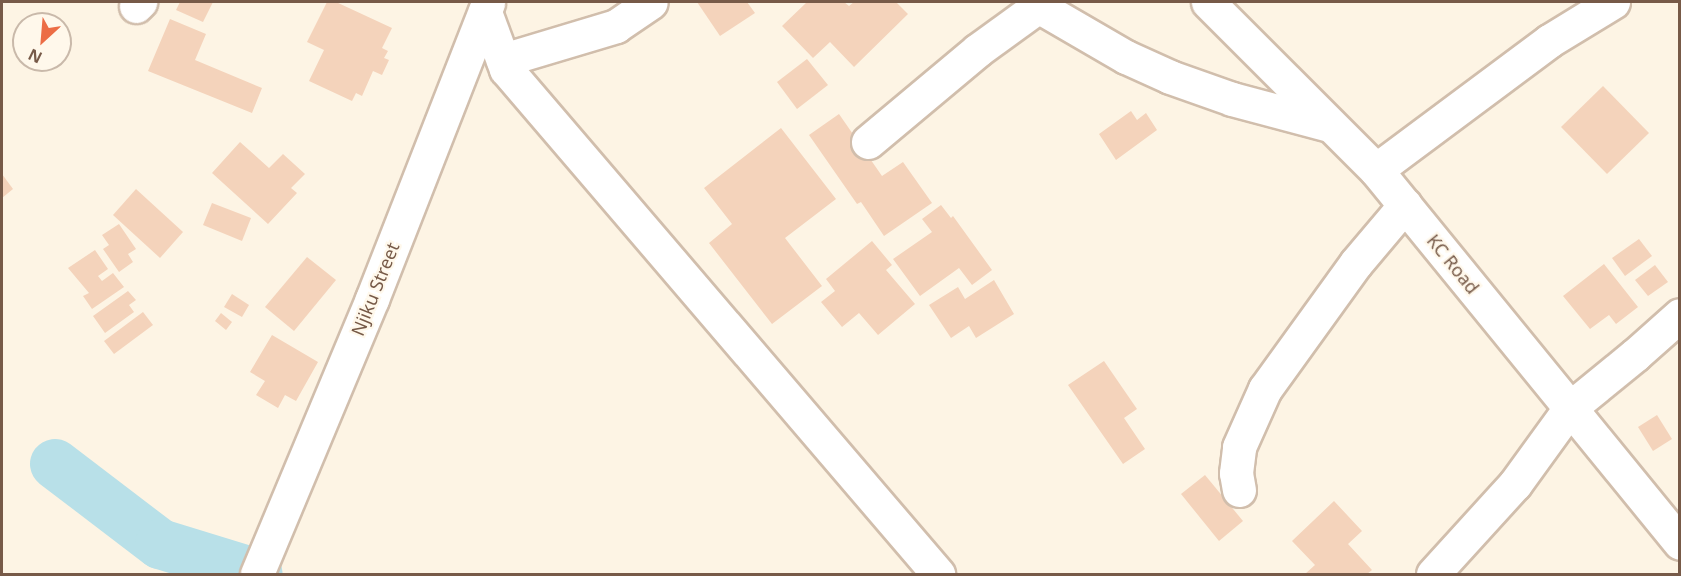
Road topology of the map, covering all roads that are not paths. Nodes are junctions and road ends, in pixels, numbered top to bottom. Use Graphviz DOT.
graph roads {
  1 [pos="651,2"];
  2 [pos="1208,2"];
  3 [pos="1613,2"];
  4 [pos="1041,4"];
  5 [pos="487,7"];
  6 [pos="503,60"];
  7 [pos="1331,125"];
  8 [pos="868,142"];
  9 [pos="1376,170"];
  10 [pos="1405,205"];
  11 [pos="1680,315"];
  12 [pos="1570,408"];
  13 [pos="1239,490"];
  14 [pos="1680,543"];
  15 [pos="257,574"];
  16 [pos="938,574"];
  17 [pos="1433,574"];
  1 -- 6 [label="street"];
  2 -- 7 [label="street, KC Road"];
  3 -- 9 [label="street"];
  4 -- 7 [label="street"];
  4 -- 8 [label="street"];
  5 -- 6 [label="street"];
  5 -- 15 [label="street, Njiku Street"];
  6 -- 16 [label="street"];
  7 -- 9 [label="street, KC Road"];
  9 -- 10 [label="street, KC Road"];
  10 -- 12 [label="street, KC Road"];
  10 -- 13 [label="street"];
  11 -- 12 [label="street"];
  12 -- 14 [label="street, KC Road"];
  12 -- 17 [label="street"];
}
